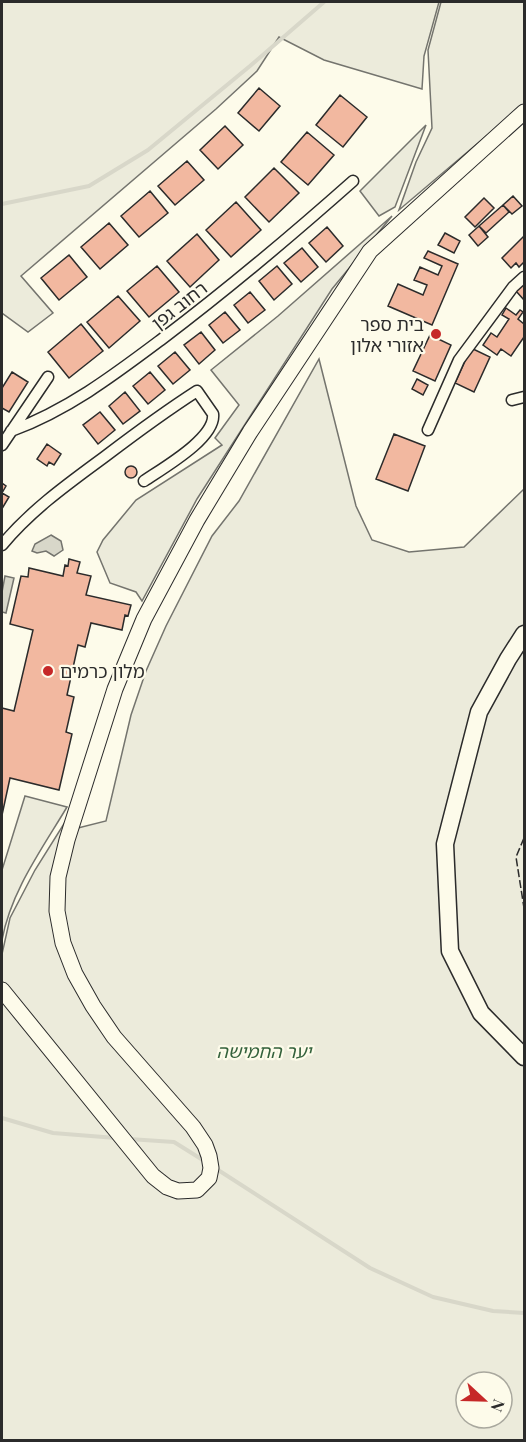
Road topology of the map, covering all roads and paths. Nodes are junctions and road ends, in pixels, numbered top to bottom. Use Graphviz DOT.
graph roads {
  1 [pos="525,112"];
  2 [pos="353,181"];
  3 [pos="525,277"];
  4 [pos="48,377"];
  5 [pos="525,397"];
  6 [pos="512,400"];
  7 [pos="428,430"];
  8 [pos="11,431"];
  9 [pos="2,446"];
  10 [pos="144,481"];
  11 [pos="2,545"];
  12 [pos="525,634"];
  13 [pos="2,990"];
  14 [pos="525,1057"];
  1 -- 13 [label="main road"];
  2 -- 8 [label="street, רחוב גפן"];
  3 -- 7 [label="street"];
  4 -- 8 [label="street"];
  5 -- 6 [label="street"];
  8 -- 9 [label="street"];
  10 -- 11 [label="street"];
  12 -- 14 [label="main road"];
}
